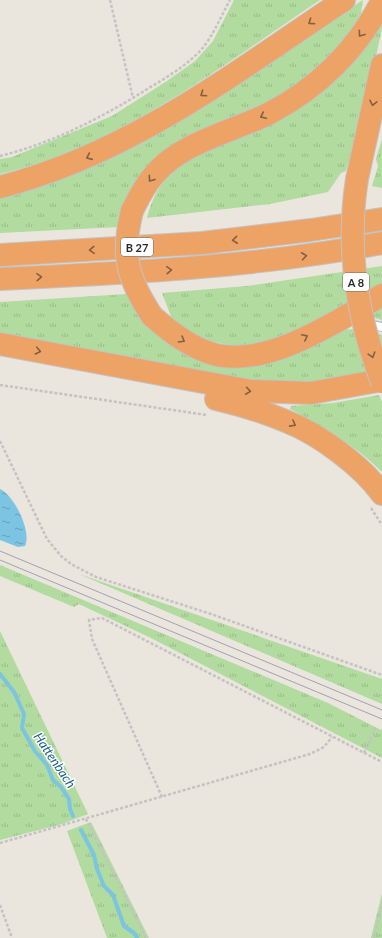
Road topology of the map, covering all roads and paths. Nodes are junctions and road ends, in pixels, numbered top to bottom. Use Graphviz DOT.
graph roads {
  1 [pos="110,0"];
  2 [pos="230,0"];
  3 [pos="344,0"];
  4 [pos="382,1"];
  5 [pos="382,65"];
  6 [pos="133,98"];
  7 [pos="382,124"];
  8 [pos="0,156"];
  9 [pos="357,179"];
  10 [pos="0,187"];
  11 [pos="382,219"];
  12 [pos="382,243"];
  13 [pos="0,255"];
  14 [pos="0,279"];
  15 [pos="382,295"];
  16 [pos="339,321"];
  17 [pos="382,327"];
  18 [pos="0,344"];
  19 [pos="168,376"];
  20 [pos="382,381"];
  21 [pos="0,385"];
  22 [pos="212,416"];
  23 [pos="0,441"];
  24 [pos="376,500"];
  25 [pos="382,525"];
  26 [pos="382,675"];
  27 [pos="376,726"];
  28 [pos="332,737"];
  29 [pos="364,753"];
  30 [pos="382,762"];
  31 [pos="162,797"];
  32 [pos="86,819"];
  33 [pos="0,843"];
  34 [pos="0,905"];
  35 [pos="382,905"];
  36 [pos="12,938"];
  37 [pos="146,938"];
  38 [pos="374,938"];
  1 -- 6 [label="path"];
  2 -- 6 [label="path"];
  3 -- 10 [label="highway, one-way"];
  4 -- 16 [label="highway, one-way, bridge"];
  5 -- 9 [label="highway, A 8, one-way"];
  6 -- 8 [label="path"];
  7 -- 9 [label="highway"];
  9 -- 20 [label="highway, A 8, one-way, bridge"];
  11 -- 13 [label="highway, B 27, one-way"];
  14 -- 12 [label="highway, B 27, one-way"];
  15 -- 16 [label="highway"];
  16 -- 17 [label="lane"];
  18 -- 19 [label="highway, one-way"];
  19 -- 20 [label="highway, one-way"];
  19 -- 24 [label="highway, one-way"];
  21 -- 22 [label="path"];
  23 -- 26 [label="path"];
  24 -- 25 [label="path"];
  27 -- 29 [label="path"];
  28 -- 29 [label="path"];
  28 -- 31 [label="path"];
  28 -- 31 [label="path"];
  29 -- 30 [label="path"];
  31 -- 32 [label="path"];
  32 -- 33 [label="path"];
  32 -- 37 [label="path"];
  34 -- 36 [label="path"];
  35 -- 38 [label="path"];
}
